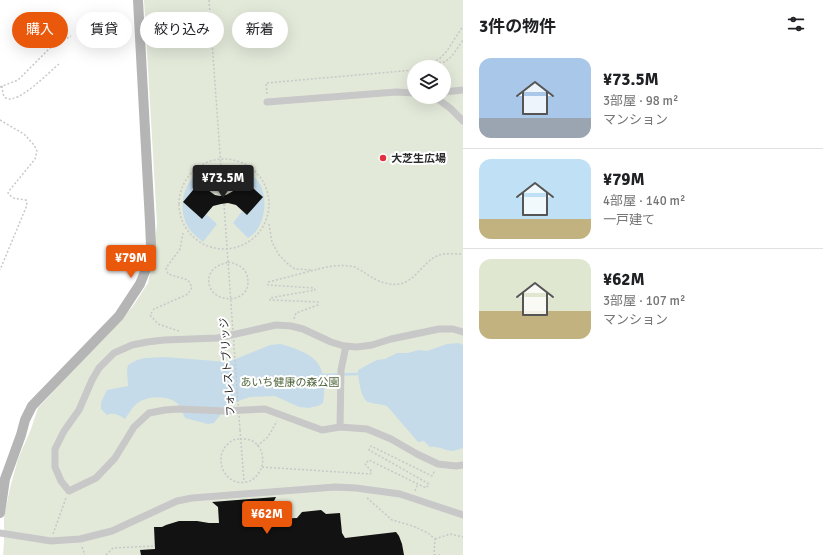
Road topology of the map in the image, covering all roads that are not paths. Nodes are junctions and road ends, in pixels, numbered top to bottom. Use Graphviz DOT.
graph roads {
  1 [pos="138,0"];
  2 [pos="463,90"];
  3 [pos="451,91"];
  4 [pos="407,93"];
  5 [pos="267,102"];
  6 [pos="444,104"];
  7 [pos="463,121"];
  8 [pos="463,332"];
  9 [pos="346,346"];
  10 [pos="340,427"];
  11 [pos="463,465"];
  12 [pos="2,480"];
  13 [pos="0,513"];
  14 [pos="463,515"];
  15 [pos="0,533"];
  1 -- 12 [label="street"];
  2 -- 3 [label="street"];
  4 -- 5 [label="street"];
  6 -- 7 [label="street"];
  8 -- 9 [label="street"];
  9 -- 10 [label="street"];
  9 -- 10 [label="street"];
  10 -- 11 [label="street"];
  12 -- 13 [label="street"];
  14 -- 15 [label="street"];
}
